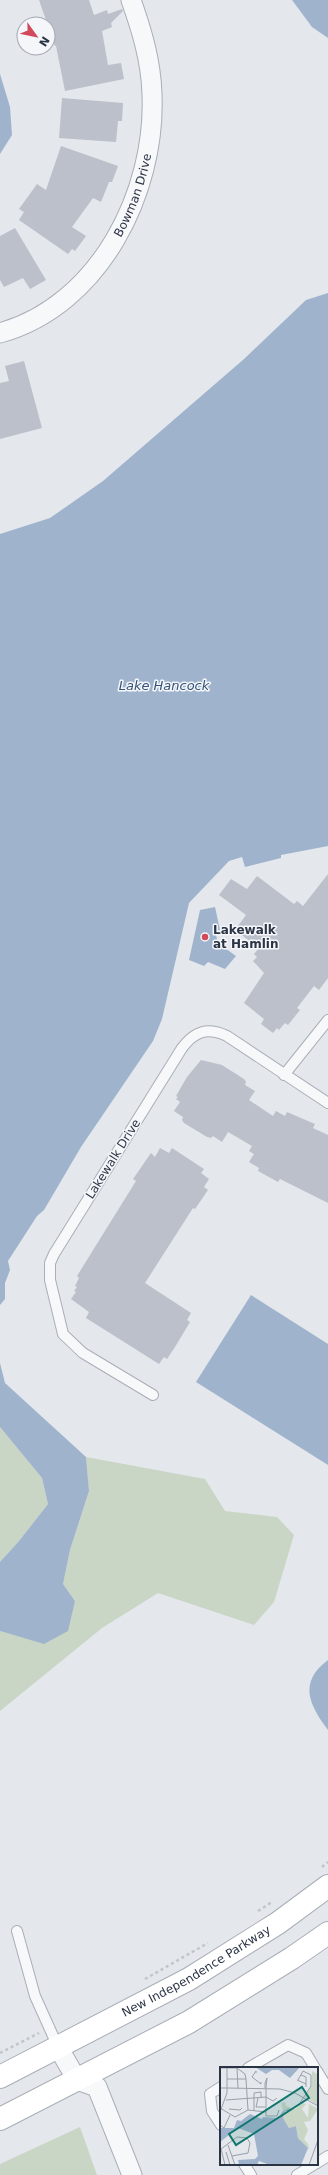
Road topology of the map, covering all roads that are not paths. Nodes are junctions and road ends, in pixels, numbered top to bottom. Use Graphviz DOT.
graph roads {
  1 [pos="131,0"];
  2 [pos="0,333"];
  3 [pos="328,1020"];
  4 [pos="284,1075"];
  5 [pos="328,1103"];
  6 [pos="153,1395"];
  7 [pos="323,1878"];
  8 [pos="17,1931"];
  9 [pos="328,1933"];
  10 [pos="53,2038"];
  11 [pos="250,2067"];
  12 [pos="314,2067"];
  13 [pos="318,2073"];
  14 [pos="0,2077"];
  15 [pos="77,2080"];
  16 [pos="220,2088"];
  17 [pos="328,2089"];
  18 [pos="0,2119"];
  19 [pos="220,2123"];
  20 [pos="328,2156"];
  21 [pos="318,2162"];
  22 [pos="245,2165"];
  23 [pos="313,2165"];
  24 [pos="132,2175"];
  25 [pos="251,2175"];
  26 [pos="297,2175"];
  1 -- 2 [label="street, Bowman Drive"];
  3 -- 4 [label="lane"];
  4 -- 5 [label="lane, Lakewalk Drive"];
  4 -- 6 [label="lane, Lakewalk Drive"];
  7 -- 10 [label="street, New Independence Parkway"];
  8 -- 10 [label="lane"];
  9 -- 15 [label="street"];
  10 -- 14 [label="street, New Independence Parkway"];
  10 -- 15 [label="street"];
  11 -- 12 [label="lane"];
  13 -- 17 [label="lane"];
  15 -- 18 [label="street"];
  15 -- 24 [label="street"];
  16 -- 19 [label="lane"];
  20 -- 21 [label="lane"];
  22 -- 25 [label="lane"];
  23 -- 26 [label="lane"];
}
